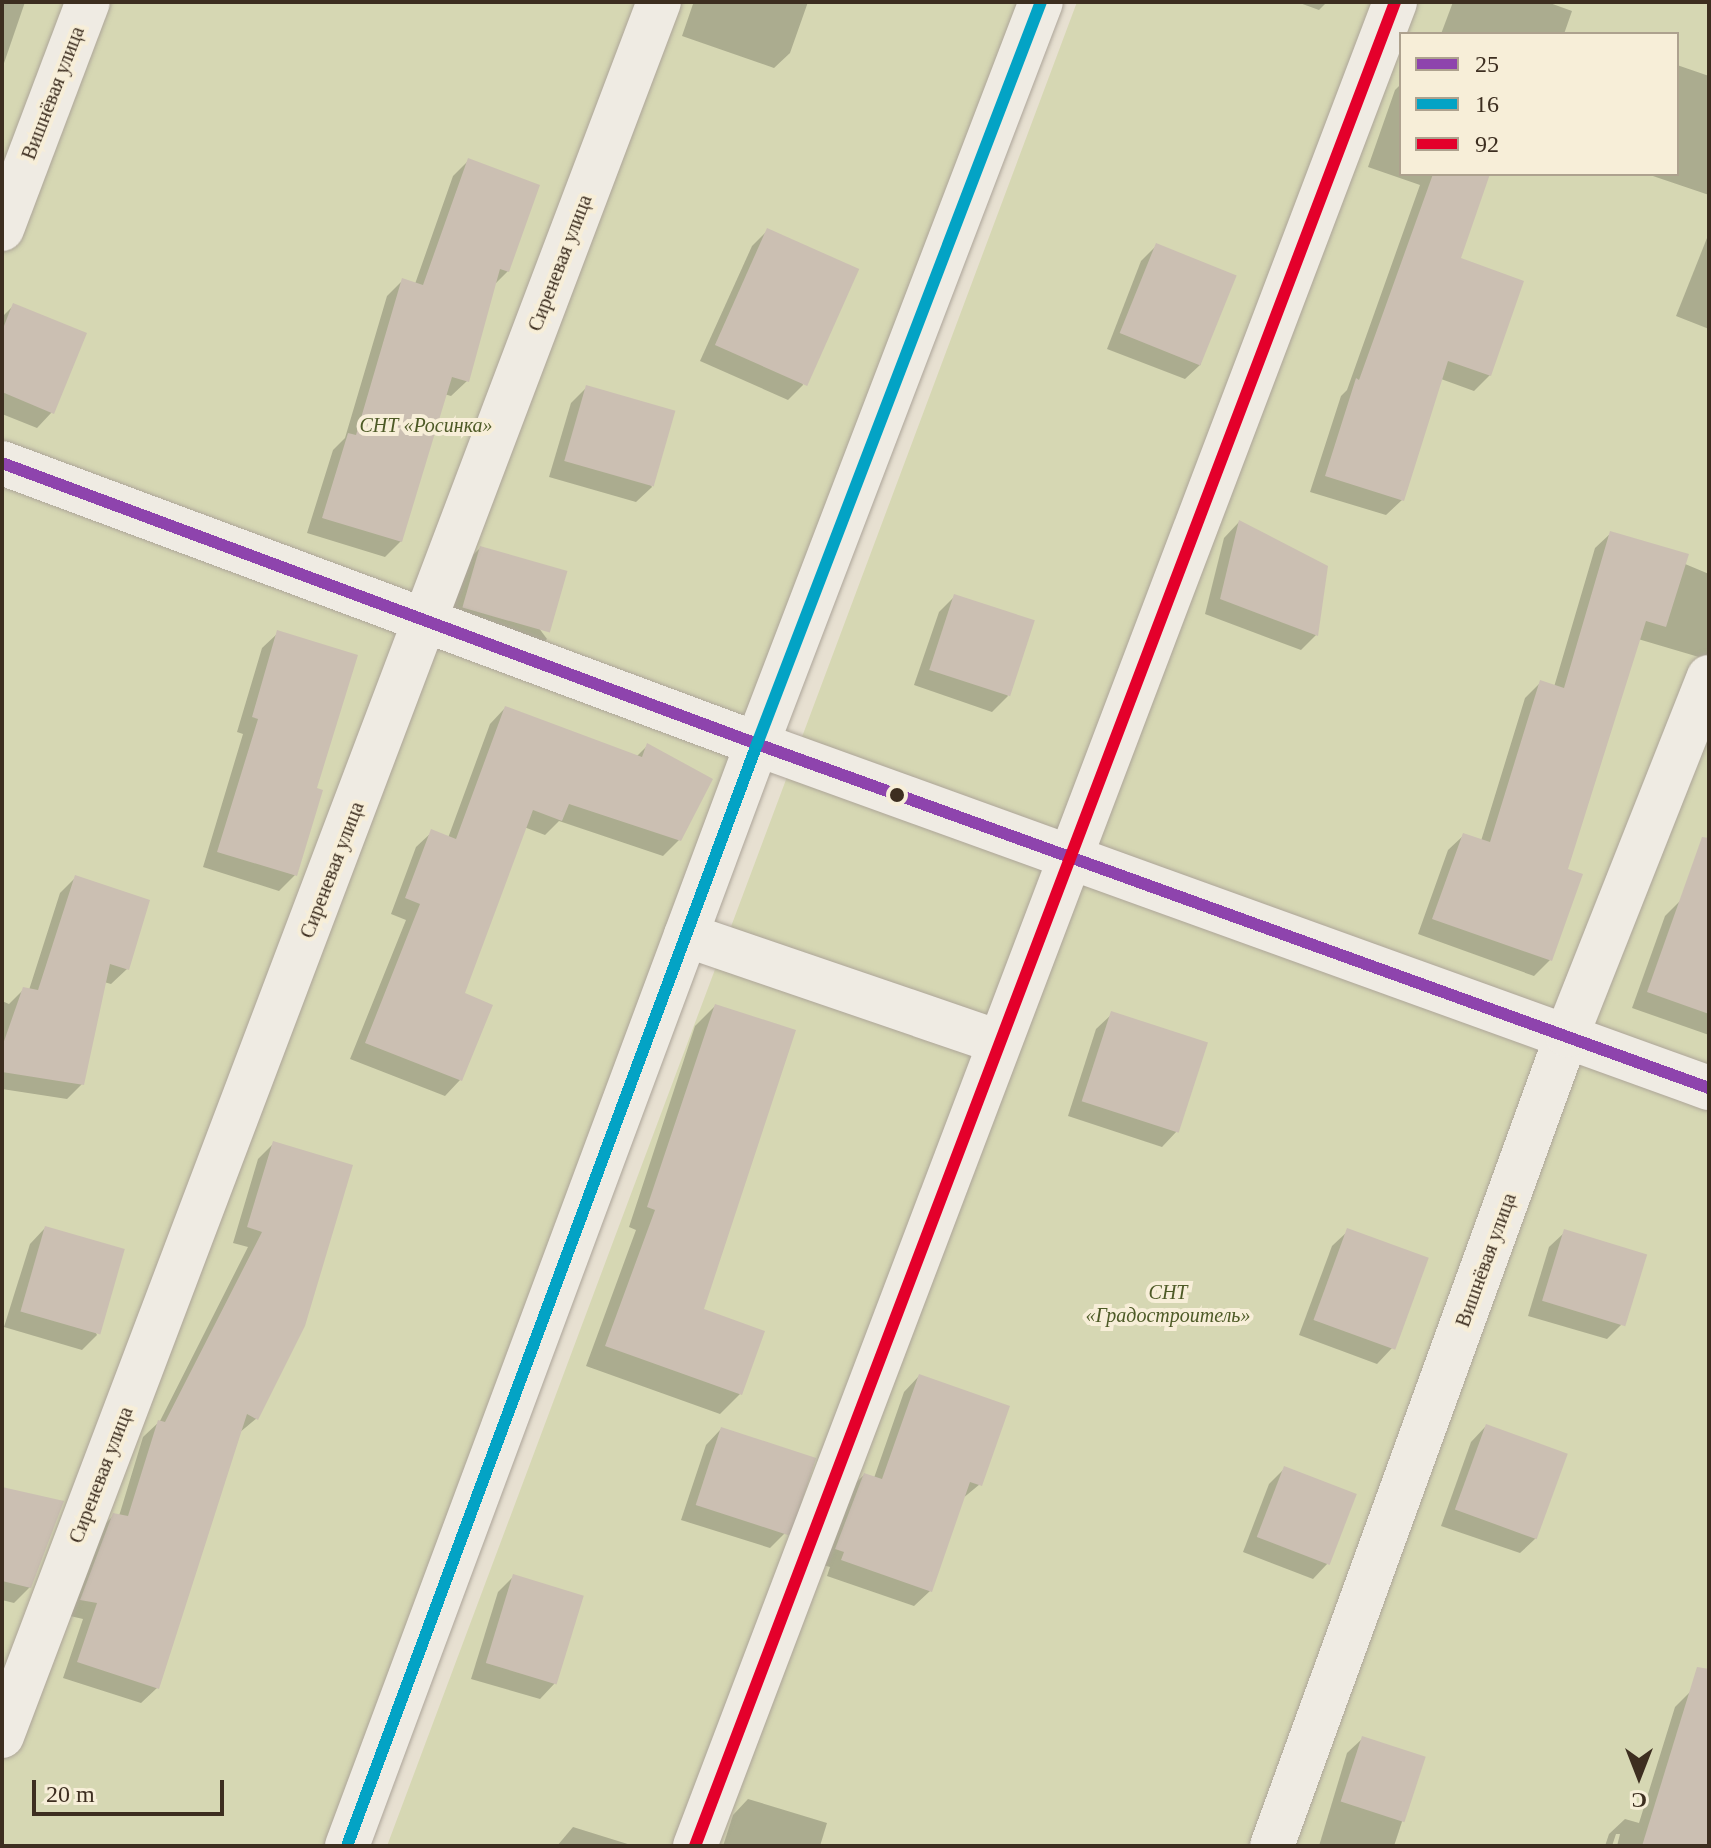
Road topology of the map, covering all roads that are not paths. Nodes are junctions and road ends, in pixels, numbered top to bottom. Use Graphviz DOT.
graph roads {
  1 [pos="88,2"];
  2 [pos="659,2"];
  3 [pos="1041,2"];
  4 [pos="1395,2"];
  5 [pos="2,229"];
  6 [pos="2,463"];
  7 [pos="426,622"];
  8 [pos="1709,677"];
  9 [pos="757,744"];
  10 [pos="1068,857"];
  11 [pos="686,935"];
  12 [pos="1567,1035"];
  13 [pos="999,1042"];
  14 [pos="1709,1088"];
  15 [pos="2,1736"];
  16 [pos="347,1846"];
  17 [pos="695,1846"];
  18 [pos="1272,1846"];
  1 -- 5 [label="street, Вишнёвая улица"];
  2 -- 7 [label="street, Сиреневая улица"];
  3 -- 9 [label="street"];
  4 -- 10 [label="street"];
  6 -- 7 [label="street"];
  7 -- 9 [label="street"];
  7 -- 15 [label="street, Сиреневая улица"];
  8 -- 12 [label="street, Вишнёвая улица"];
  9 -- 10 [label="street"];
  9 -- 11 [label="street"];
  10 -- 12 [label="street"];
  10 -- 13 [label="street"];
  11 -- 13 [label="street"];
  11 -- 16 [label="street"];
  12 -- 14 [label="street"];
  12 -- 18 [label="street, Вишнёвая улица"];
  13 -- 17 [label="street"];
}
